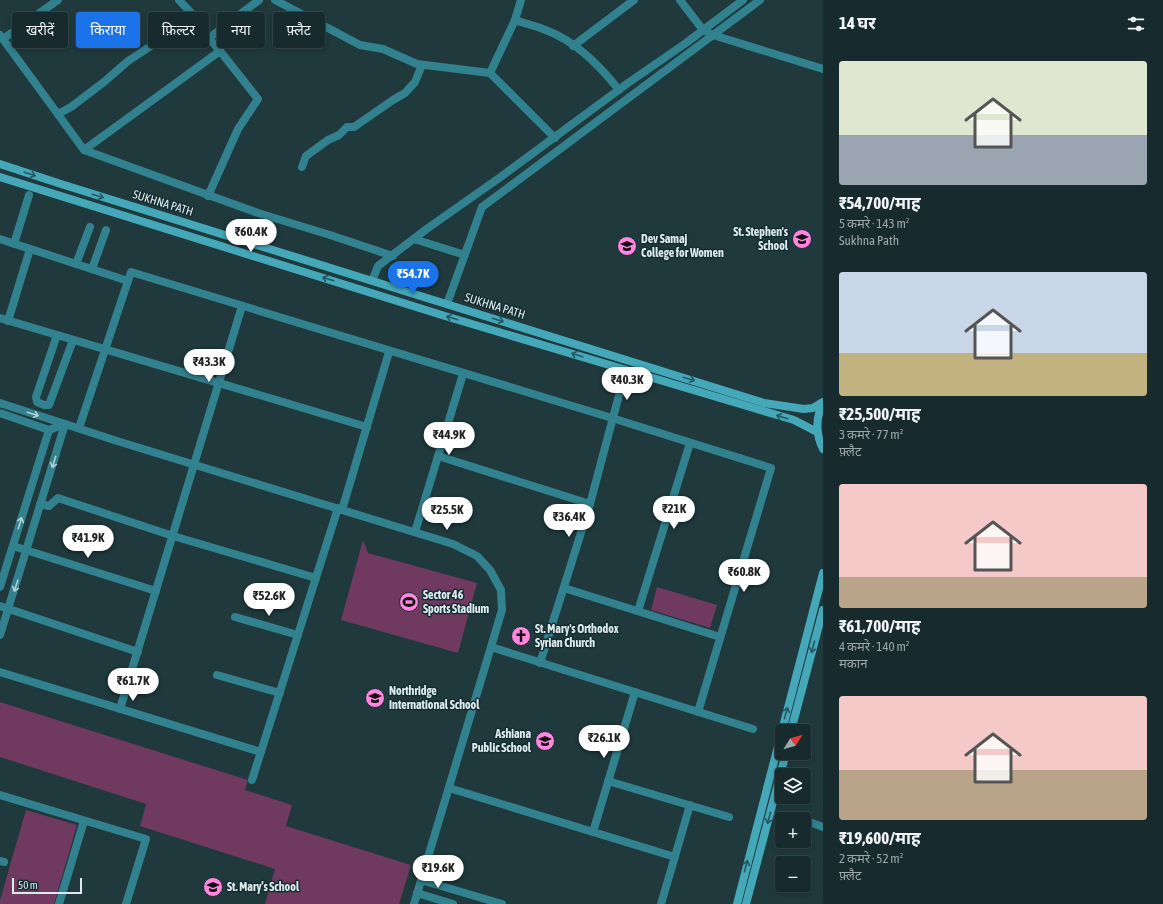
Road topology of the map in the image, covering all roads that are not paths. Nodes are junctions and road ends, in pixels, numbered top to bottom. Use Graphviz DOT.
graph roads {
  1 [pos="58,0"];
  2 [pos="179,0"];
  3 [pos="259,0"];
  4 [pos="275,0"];
  5 [pos="521,0"];
  6 [pos="634,0"];
  7 [pos="680,0"];
  8 [pos="743,0"];
  9 [pos="760,0"];
  10 [pos="190,12"];
  11 [pos="515,20"];
  12 [pos="703,30"];
  13 [pos="713,35"];
  14 [pos="2,37"];
  15 [pos="209,38"];
  16 [pos="574,46"];
  17 [pos="148,48"];
  18 [pos="220,51"];
  19 [pos="422,65"];
  20 [pos="823,69"];
  21 [pos="490,73"];
  22 [pos="619,90"];
  23 [pos="58,114"];
  24 [pos="555,138"];
  25 [pos="84,150"];
  26 [pos="0,164"];
  27 [pos="302,167"];
  28 [pos="0,177"];
  29 [pos="29,195"];
  30 [pos="208,196"];
  31 [pos="90,227"];
  32 [pos="106,230"];
  33 [pos="0,239"];
  34 [pos="414,239"];
  35 [pos="14,244"];
  36 [pos="30,249"];
  37 [pos="465,255"];
  38 [pos="392,256"];
  39 [pos="76,264"];
  40 [pos="92,269"];
  41 [pos="128,281"];
  42 [pos="372,281"];
  43 [pos="447,304"];
  44 [pos="242,306"];
  45 [pos="4,319"];
  46 [pos="58,335"];
  47 [pos="73,340"];
  48 [pos="105,349"];
  49 [pos="390,352"];
  50 [pos="463,374"];
  51 [pos="623,380"];
  52 [pos="219,383"];
  53 [pos="0,403"];
  54 [pos="823,403"];
  55 [pos="0,413"];
  56 [pos="612,418"];
  57 [pos="65,424"];
  58 [pos="367,427"];
  59 [pos="79,428"];
  60 [pos="49,430"];
  61 [pos="817,432"];
  62 [pos="690,443"];
  63 [pos="823,449"];
  64 [pos="438,456"];
  65 [pos="195,465"];
  66 [pos="40,504"];
  67 [pos="590,504"];
  68 [pos="340,509"];
  69 [pos="415,532"];
  70 [pos="173,536"];
  71 [pos="13,546"];
  72 [pos="27,550"];
  73 [pos="823,573"];
  74 [pos="316,578"];
  75 [pos="0,587"];
  76 [pos="564,588"];
  77 [pos="156,591"];
  78 [pos="0,606"];
  79 [pos="8,609"];
  80 [pos="823,610"];
  81 [pos="638,611"];
  82 [pos="235,617"];
  83 [pos="0,636"];
  84 [pos="298,636"];
  85 [pos="720,638"];
  86 [pos="491,647"];
  87 [pos="138,652"];
  88 [pos="540,662"];
  89 [pos="0,672"];
  90 [pos="217,675"];
  91 [pos="635,692"];
  92 [pos="280,693"];
  93 [pos="120,709"];
  94 [pos="698,712"];
  95 [pos="793,724"];
  96 [pos="752,729"];
  97 [pos="261,752"];
  98 [pos="784,760"];
  99 [pos="252,780"];
  100 [pos="608,781"];
  101 [pos="449,788"];
  102 [pos="0,795"];
  103 [pos="690,805"];
  104 [pos="729,816"];
  105 [pos="84,821"];
  106 [pos="811,823"];
  107 [pos="823,827"];
  108 [pos="593,832"];
  109 [pos="675,857"];
  110 [pos="421,880"];
  111 [pos="417,894"];
  112 [pos="60,904"];
  113 [pos="126,904"];
  114 [pos="414,904"];
  115 [pos="453,904"];
  116 [pos="502,904"];
  117 [pos="661,904"];
  118 [pos="737,904"];
  119 [pos="746,904"];
  1 -- 14 [label="street"];
  2 -- 10 [label="street"];
  3 -- 15 [label="street"];
  4 -- 19 [label="street"];
  5 -- 11 [label="street"];
  6 -- 16 [label="street"];
  7 -- 12 [label="street"];
  8 -- 12 [label="street"];
  9 -- 13 [label="street"];
  11 -- 16 [label="street"];
  11 -- 21 [label="street"];
  12 -- 13 [label="street"];
  12 -- 22 [label="street"];
  13 -- 20 [label="street"];
  13 -- 37 [label="street"];
  14 -- 23 [label="street"];
  15 -- 18 [label="street"];
  16 -- 22 [label="street"];
  17 -- 23 [label="street"];
  18 -- 25 [label="street"];
  18 -- 30 [label="street"];
  19 -- 21 [label="street"];
  19 -- 27 [label="street"];
  21 -- 24 [label="street"];
  22 -- 24 [label="street"];
  23 -- 25 [label="street"];
  24 -- 34 [label="street"];
  25 -- 30 [label="street"];
  26 -- 42 [label="main road, SUKHNA PATH, one-way"];
  61 -- 28 [label="main road, SUKHNA PATH, one-way"];
  29 -- 35 [label="street"];
  30 -- 38 [label="street"];
  31 -- 39 [label="street"];
  32 -- 40 [label="street"];
  33 -- 35 [label="street"];
  34 -- 37 [label="street"];
  34 -- 38 [label="street"];
  35 -- 36 [label="street"];
  36 -- 39 [label="street"];
  36 -- 45 [label="street"];
  37 -- 43 [label="street"];
  38 -- 42 [label="street"];
  39 -- 40 [label="street"];
  40 -- 41 [label="street"];
  41 -- 44 [label="street"];
  41 -- 48 [label="street"];
  42 -- 43 [label="main road, SUKHNA PATH"];
  43 -- 54 [label="main road, SUKHNA PATH, one-way"];
  44 -- 49 [label="street"];
  44 -- 52 [label="street"];
  45 -- 46 [label="street"];
  46 -- 47 [label="street"];
  46 -- 47 [label="street"];
  47 -- 48 [label="street"];
  48 -- 52 [label="street"];
  48 -- 59 [label="street"];
  49 -- 50 [label="street"];
  49 -- 58 [label="street"];
  50 -- 56 [label="street"];
  50 -- 64 [label="street"];
  51 -- 56 [label="street"];
  52 -- 58 [label="street"];
  52 -- 65 [label="street"];
  53 -- 57 [label="street, one-way"];
  54 -- 61 [label="main road"];
  55 -- 60 [label="street"];
  56 -- 62 [label="street"];
  56 -- 67 [label="street"];
  57 -- 59 [label="street"];
  57 -- 60 [label="street"];
  57 -- 66 [label="street, one-way"];
  58 -- 68 [label="street"];
  59 -- 65 [label="street"];
  71 -- 60 [label="street, one-way"];
  61 -- 63 [label="main road"];
  62 -- 81 [label="street"];
  62 -- 85 [label="street"];
  64 -- 67 [label="street"];
  64 -- 69 [label="street"];
  65 -- 68 [label="street"];
  65 -- 70 [label="street"];
  66 -- 70 [label="street"];
  66 -- 72 [label="street"];
  67 -- 76 [label="street"];
  68 -- 69 [label="street"];
  68 -- 74 [label="street"];
  69 -- 86 [label="street"];
  70 -- 74 [label="street"];
  70 -- 77 [label="street"];
  71 -- 72 [label="street"];
  71 -- 75 [label="street"];
  72 -- 77 [label="street"];
  72 -- 79 [label="street, one-way"];
  118 -- 73 [label="main road, one-way"];
  74 -- 84 [label="street"];
  76 -- 81 [label="street"];
  76 -- 88 [label="street"];
  77 -- 87 [label="street"];
  78 -- 79 [label="street"];
  79 -- 83 [label="street"];
  79 -- 87 [label="street"];
  80 -- 95 [label="main road, one-way"];
  81 -- 85 [label="street"];
  82 -- 84 [label="street"];
  84 -- 92 [label="street"];
  85 -- 94 [label="street"];
  86 -- 88 [label="street"];
  86 -- 101 [label="street"];
  87 -- 93 [label="street"];
  88 -- 91 [label="street"];
  89 -- 93 [label="street"];
  90 -- 92 [label="street"];
  91 -- 94 [label="street"];
  91 -- 100 [label="street"];
  92 -- 97 [label="street"];
  93 -- 97 [label="street"];
  94 -- 96 [label="street"];
  97 -- 99 [label="street"];
  98 -- 119 [label="main road, one-way"];
  100 -- 103 [label="street"];
  100 -- 108 [label="street"];
  101 -- 108 [label="street"];
  101 -- 110 [label="street"];
  102 -- 105 [label="street"];
  103 -- 104 [label="street"];
  103 -- 109 [label="street"];
  105 -- 112 [label="street"];
  105 -- 113 [label="street"];
  106 -- 107 [label="street"];
  108 -- 109 [label="street"];
  109 -- 117 [label="street"];
  110 -- 111 [label="street"];
  110 -- 116 [label="street"];
  111 -- 114 [label="street"];
  111 -- 115 [label="street"];
}
